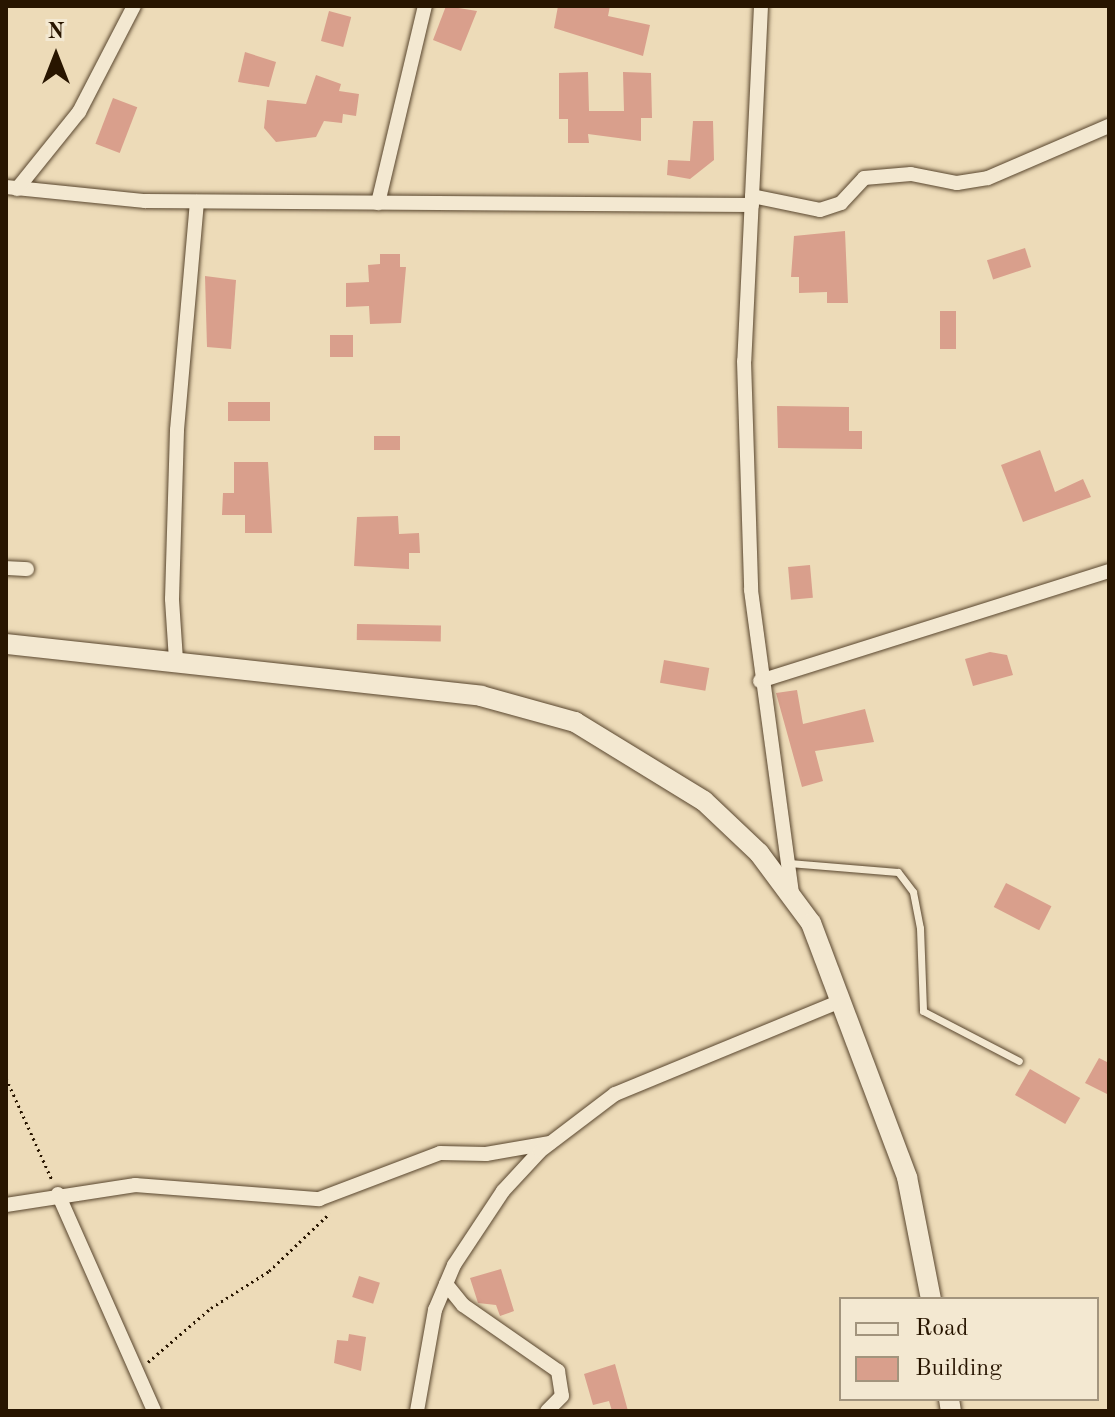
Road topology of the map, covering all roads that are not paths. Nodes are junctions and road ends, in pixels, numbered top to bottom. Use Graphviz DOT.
graph roads {
  1 [pos="134,6"];
  2 [pos="425,6"];
  3 [pos="761,6"];
  4 [pos="1109,126"];
  5 [pos="11,188"];
  6 [pos="752,200"];
  7 [pos="197,202"];
  8 [pos="378,203"];
  9 [pos="6,568"];
  10 [pos="27,569"];
  11 [pos="1109,571"];
  12 [pos="6,644"];
  13 [pos="176,660"];
  14 [pos="760,681"];
  15 [pos="789,863"];
  16 [pos="792,896"];
  17 [pos="841,1001"];
  18 [pos="1019,1061"];
  19 [pos="550,1143"];
  20 [pos="58,1194"];
  21 [pos="6,1205"];
  22 [pos="446,1284"];
  23 [pos="931,1297"];
  24 [pos="154,1411"];
  25 [pos="417,1411"];
  26 [pos="547,1411"];
  1 -- 5 [label="street"];
  2 -- 8 [label="street"];
  3 -- 6 [label="street"];
  4 -- 6 [label="street"];
  5 -- 7 [label="street"];
  6 -- 8 [label="street"];
  6 -- 14 [label="street"];
  7 -- 8 [label="street"];
  7 -- 13 [label="street"];
  9 -- 10 [label="street"];
  11 -- 14 [label="street"];
  12 -- 13 [label="street"];
  13 -- 16 [label="street"];
  14 -- 15 [label="street"];
  15 -- 16 [label="street"];
  15 -- 18 [label="lane"];
  16 -- 17 [label="street"];
  17 -- 19 [label="street"];
  17 -- 23 [label="street"];
  19 -- 20 [label="street"];
  19 -- 22 [label="street"];
  20 -- 21 [label="street"];
  20 -- 24 [label="street"];
  22 -- 25 [label="street"];
  22 -- 26 [label="street"];
}
